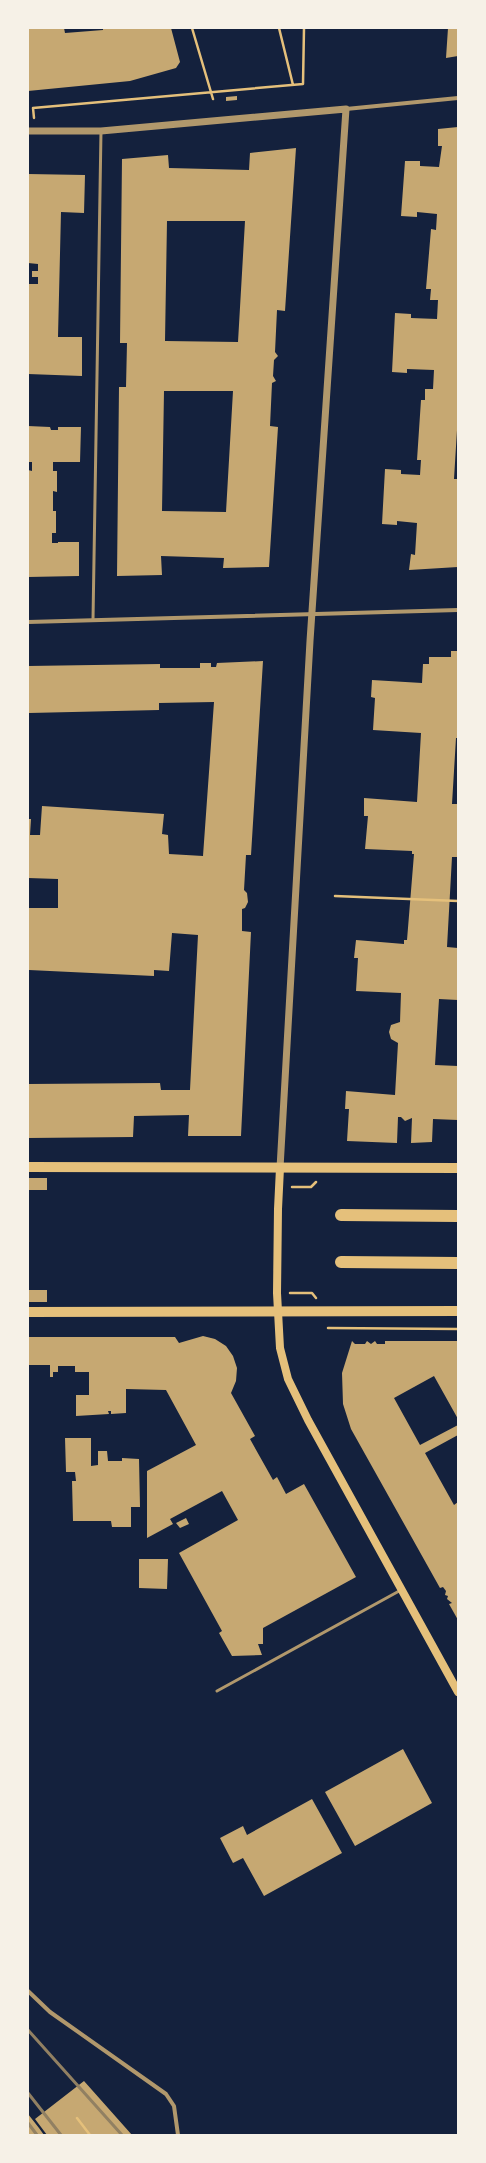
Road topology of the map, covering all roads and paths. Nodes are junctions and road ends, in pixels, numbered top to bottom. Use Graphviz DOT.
graph roads {
  1 [pos="192,28"];
  2 [pos="279,28"];
  3 [pos="304,28"];
  4 [pos="293,85"];
  5 [pos="458,98"];
  6 [pos="213,99"];
  7 [pos="346,109"];
  8 [pos="28,131"];
  9 [pos="101,131"];
  10 [pos="36,133"];
  11 [pos="458,610"];
  12 [pos="311,614"];
  13 [pos="93,620"];
  14 [pos="28,622"];
  15 [pos="335,896"];
  16 [pos="458,901"];
  17 [pos="28,1167"];
  18 [pos="280,1168"];
  19 [pos="458,1168"];
  20 [pos="316,1179"];
  21 [pos="297,1186"];
  22 [pos="341,1215"];
  23 [pos="458,1216"];
  24 [pos="341,1262"];
  25 [pos="458,1263"];
  26 [pos="297,1293"];
  27 [pos="316,1301"];
  28 [pos="458,1311"];
  29 [pos="28,1312"];
  30 [pos="279,1312"];
  31 [pos="323,1327"];
  32 [pos="458,1329"];
  33 [pos="402,1590"];
  34 [pos="217,1691"];
  35 [pos="458,1692"];
  36 [pos="28,1991"];
  37 [pos="77,2118"];
  38 [pos="90,2135"];
  39 [pos="178,2135"];
  1 -- 6 [label="path"];
  2 -- 4 [label="path"];
  3 -- 4 [label="path"];
  4 -- 10 [label="path"];
  5 -- 7 [label="street"];
  7 -- 9 [label="street"];
  7 -- 12 [label="street"];
  8 -- 10 [label="street"];
  9 -- 10 [label="street"];
  9 -- 13 [label="lane"];
  11 -- 12 [label="street"];
  12 -- 13 [label="street"];
  12 -- 18 [label="street"];
  13 -- 14 [label="street"];
  15 -- 16 [label="path"];
  17 -- 18 [label="main road"];
  18 -- 19 [label="main road"];
  18 -- 30 [label="main road"];
  20 -- 21 [label="path"];
  22 -- 23 [label="highway"];
  24 -- 25 [label="highway"];
  26 -- 27 [label="path"];
  28 -- 30 [label="main road"];
  29 -- 30 [label="main road"];
  30 -- 33 [label="main road"];
  31 -- 32 [label="path"];
  33 -- 34 [label="lane"];
  33 -- 35 [label="main road"];
  36 -- 39 [label="street"];
  37 -- 38 [label="path"];
}
